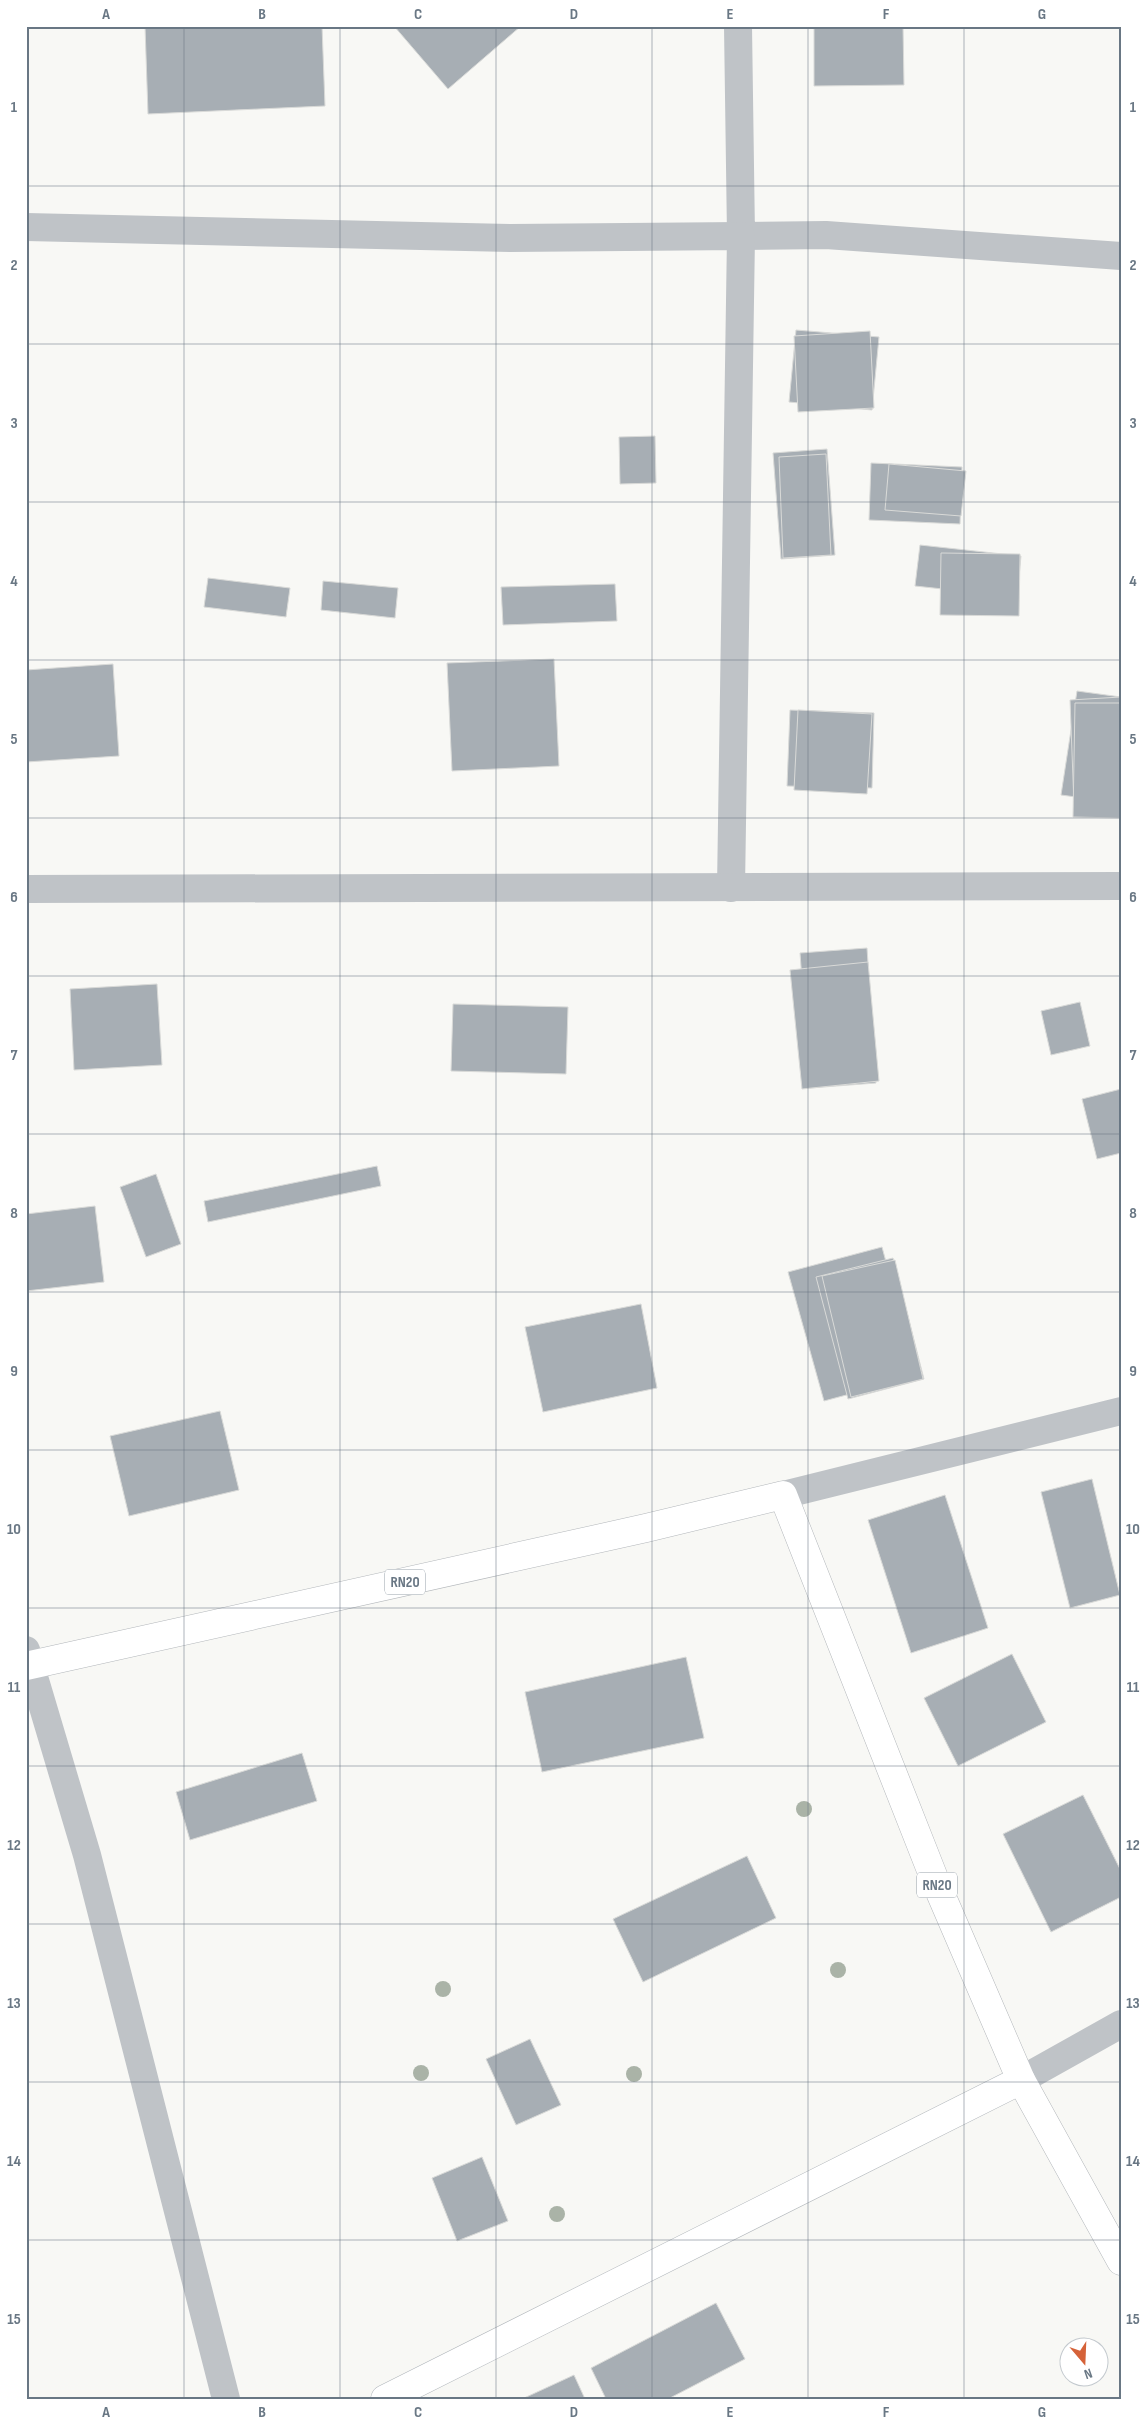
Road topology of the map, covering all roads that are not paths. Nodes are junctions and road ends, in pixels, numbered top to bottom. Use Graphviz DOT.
graph roads {
  1 [pos="738,26"];
  2 [pos="26,227"];
  3 [pos="741,236"];
  4 [pos="1121,256"];
  5 [pos="1121,886"];
  6 [pos="731,888"];
  7 [pos="26,889"];
  8 [pos="1121,1411"];
  9 [pos="783,1495"];
  10 [pos="27,1661"];
  11 [pos="1121,2024"];
  12 [pos="1021,2080"];
  13 [pos="1121,2261"];
  14 [pos="226,2399"];
  15 [pos="385,2399"];
  1 -- 3 [label="street"];
  2 -- 3 [label="street"];
  3 -- 4 [label="street"];
  3 -- 6 [label="street"];
  5 -- 6 [label="street"];
  6 -- 7 [label="street"];
  8 -- 9 [label="street"];
  9 -- 10 [label="main road, RN20"];
  9 -- 12 [label="main road, RN20"];
  10 -- 14 [label="street"];
  11 -- 12 [label="street"];
  12 -- 13 [label="main road, RN20"];
  12 -- 15 [label="main road"];
}
